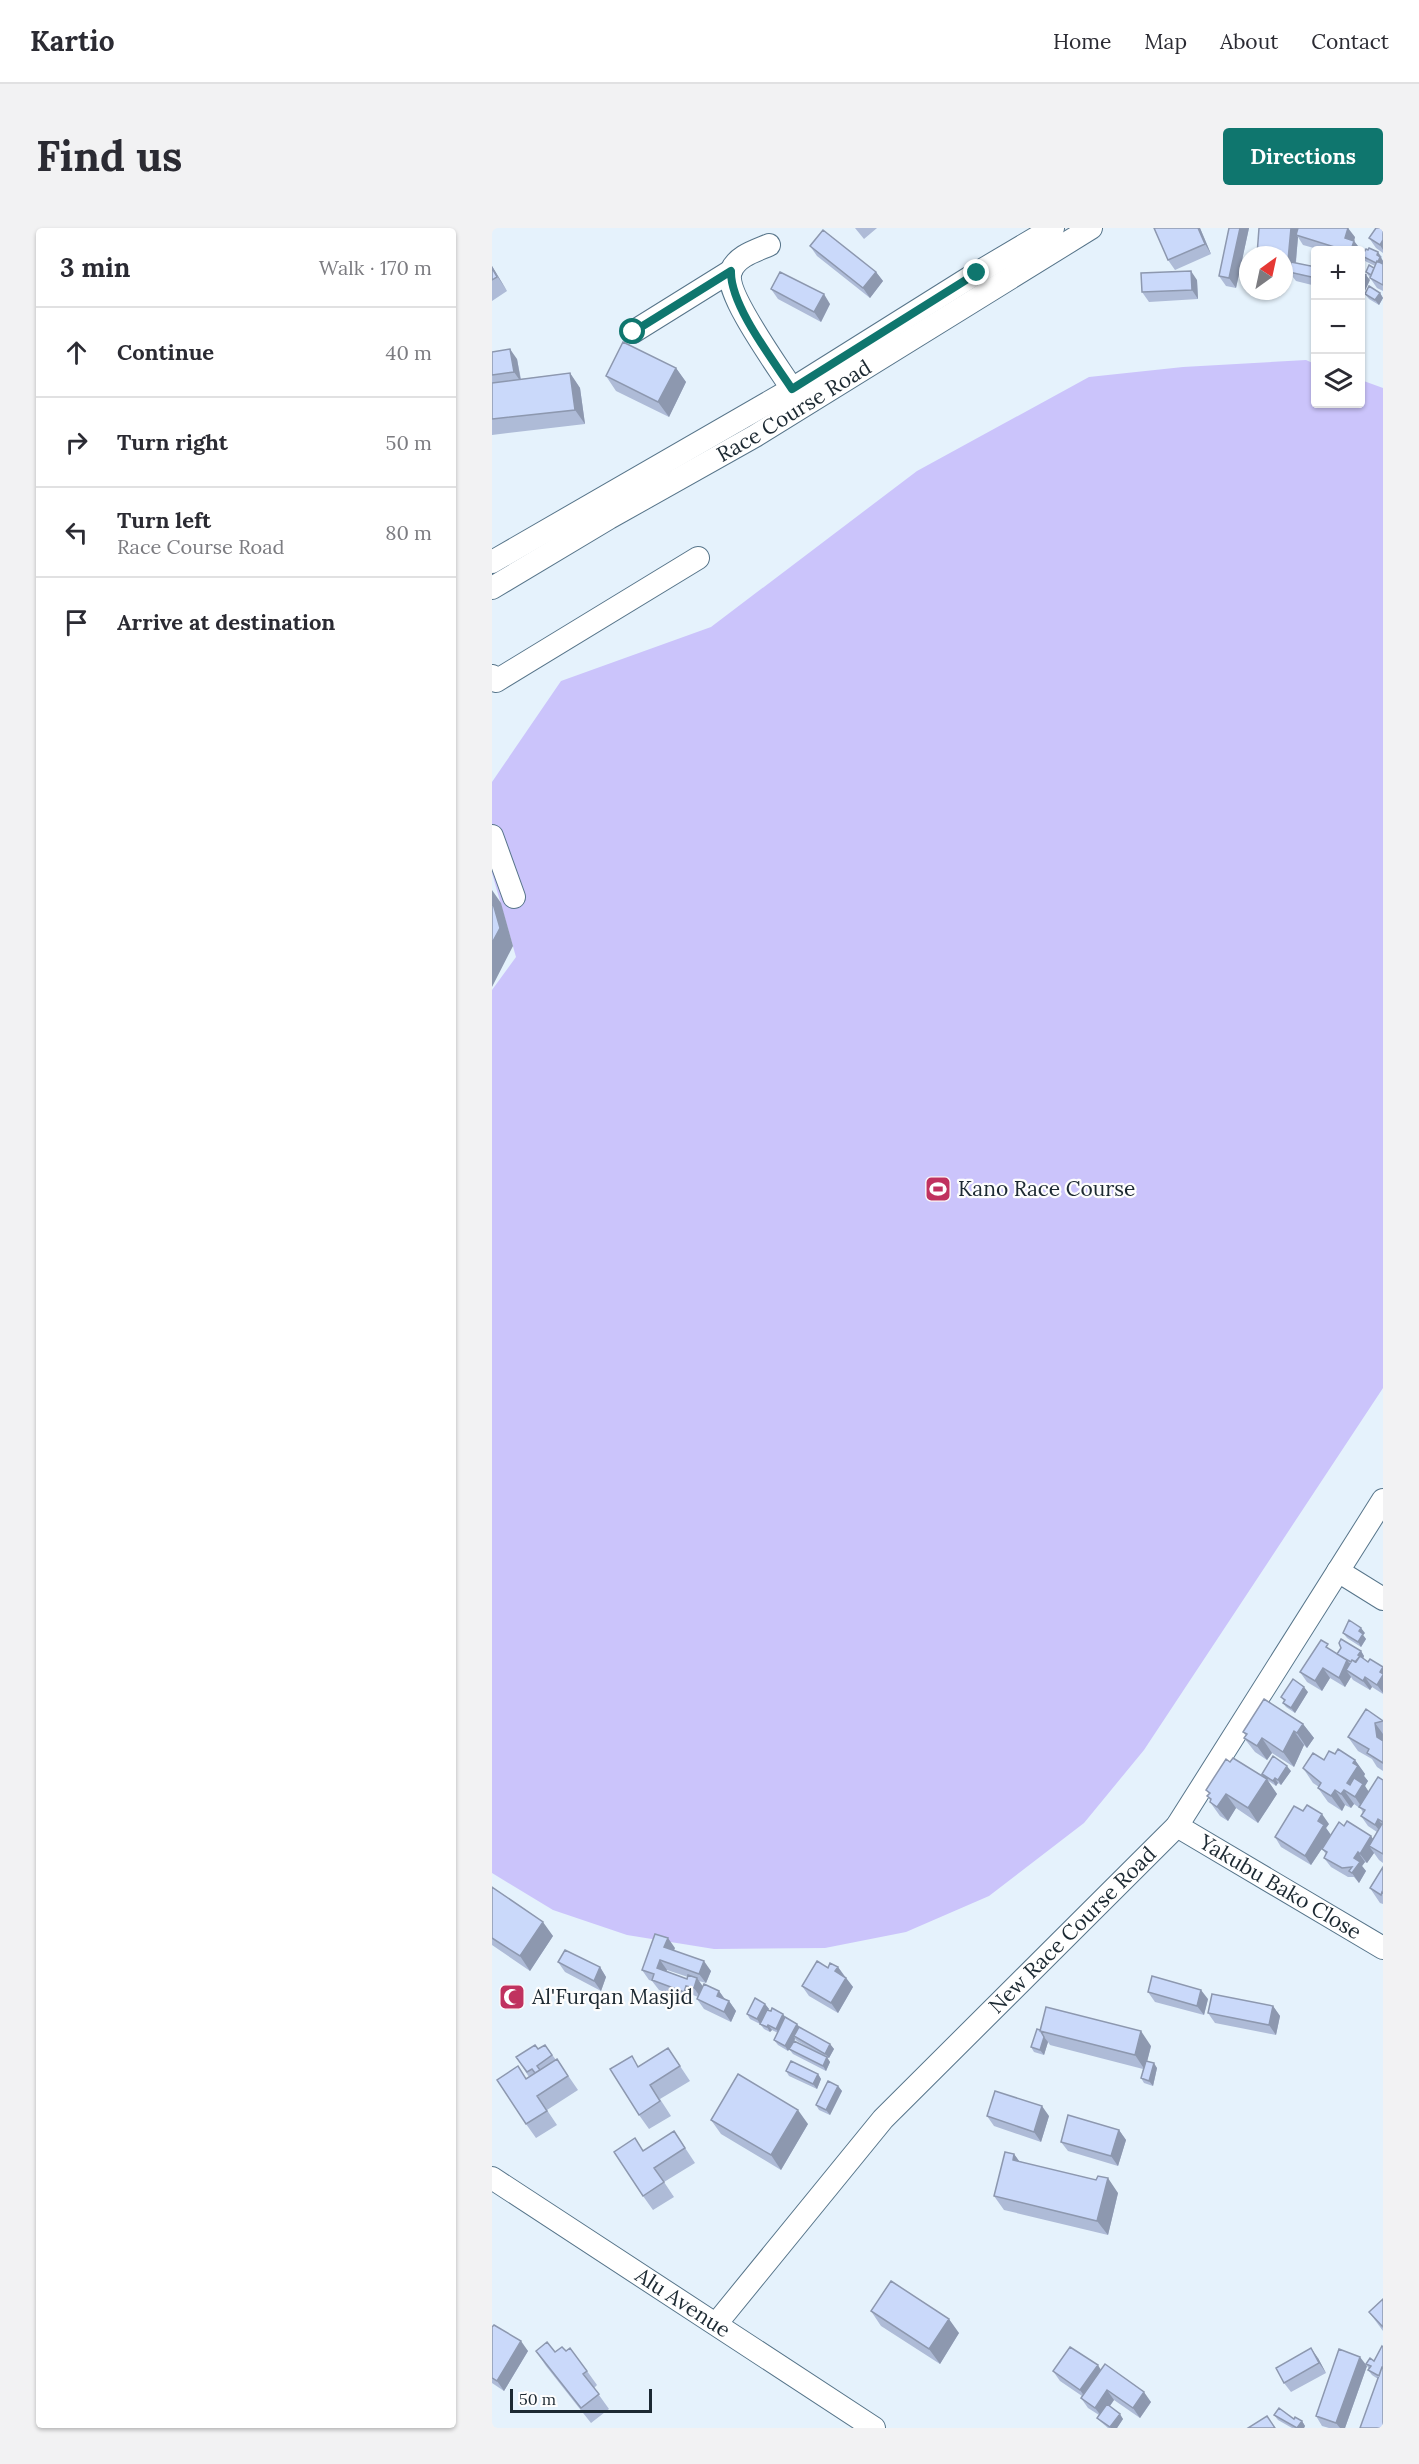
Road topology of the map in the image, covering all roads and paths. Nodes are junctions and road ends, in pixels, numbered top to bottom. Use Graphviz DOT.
graph roads {
  1 [pos="1053,228"];
  2 [pos="1091,228"];
  3 [pos="769,245"];
  4 [pos="731,271"];
  5 [pos="633,332"];
  6 [pos="792,389"];
  7 [pos="698,558"];
  8 [pos="492,562"];
  9 [pos="492,588"];
  10 [pos="493,681"];
  11 [pos="492,836"];
  12 [pos="514,897"];
  13 [pos="1383,1500"];
  14 [pos="1338,1571"];
  15 [pos="1383,1599"];
  16 [pos="1177,1826"];
  17 [pos="1383,1948"];
  18 [pos="492,2178"];
  19 [pos="716,2324"];
  20 [pos="874,2428"];
  1 -- 6 [label="street, Race Course Road"];
  2 -- 9 [label="street, Race Course Road"];
  3 -- 4 [label="street"];
  4 -- 5 [label="street"];
  4 -- 6 [label="street"];
  6 -- 8 [label="street, Race Course Road"];
  7 -- 10 [label="street"];
  11 -- 12 [label="street"];
  13 -- 14 [label="street, New Race Course Road"];
  14 -- 15 [label="street"];
  14 -- 16 [label="street, New Race Course Road"];
  16 -- 17 [label="street, Yakubu Bako Close"];
  16 -- 19 [label="street, New Race Course Road"];
  18 -- 19 [label="street, Alu Avenue"];
  19 -- 20 [label="street, Alu Avenue"];
}
